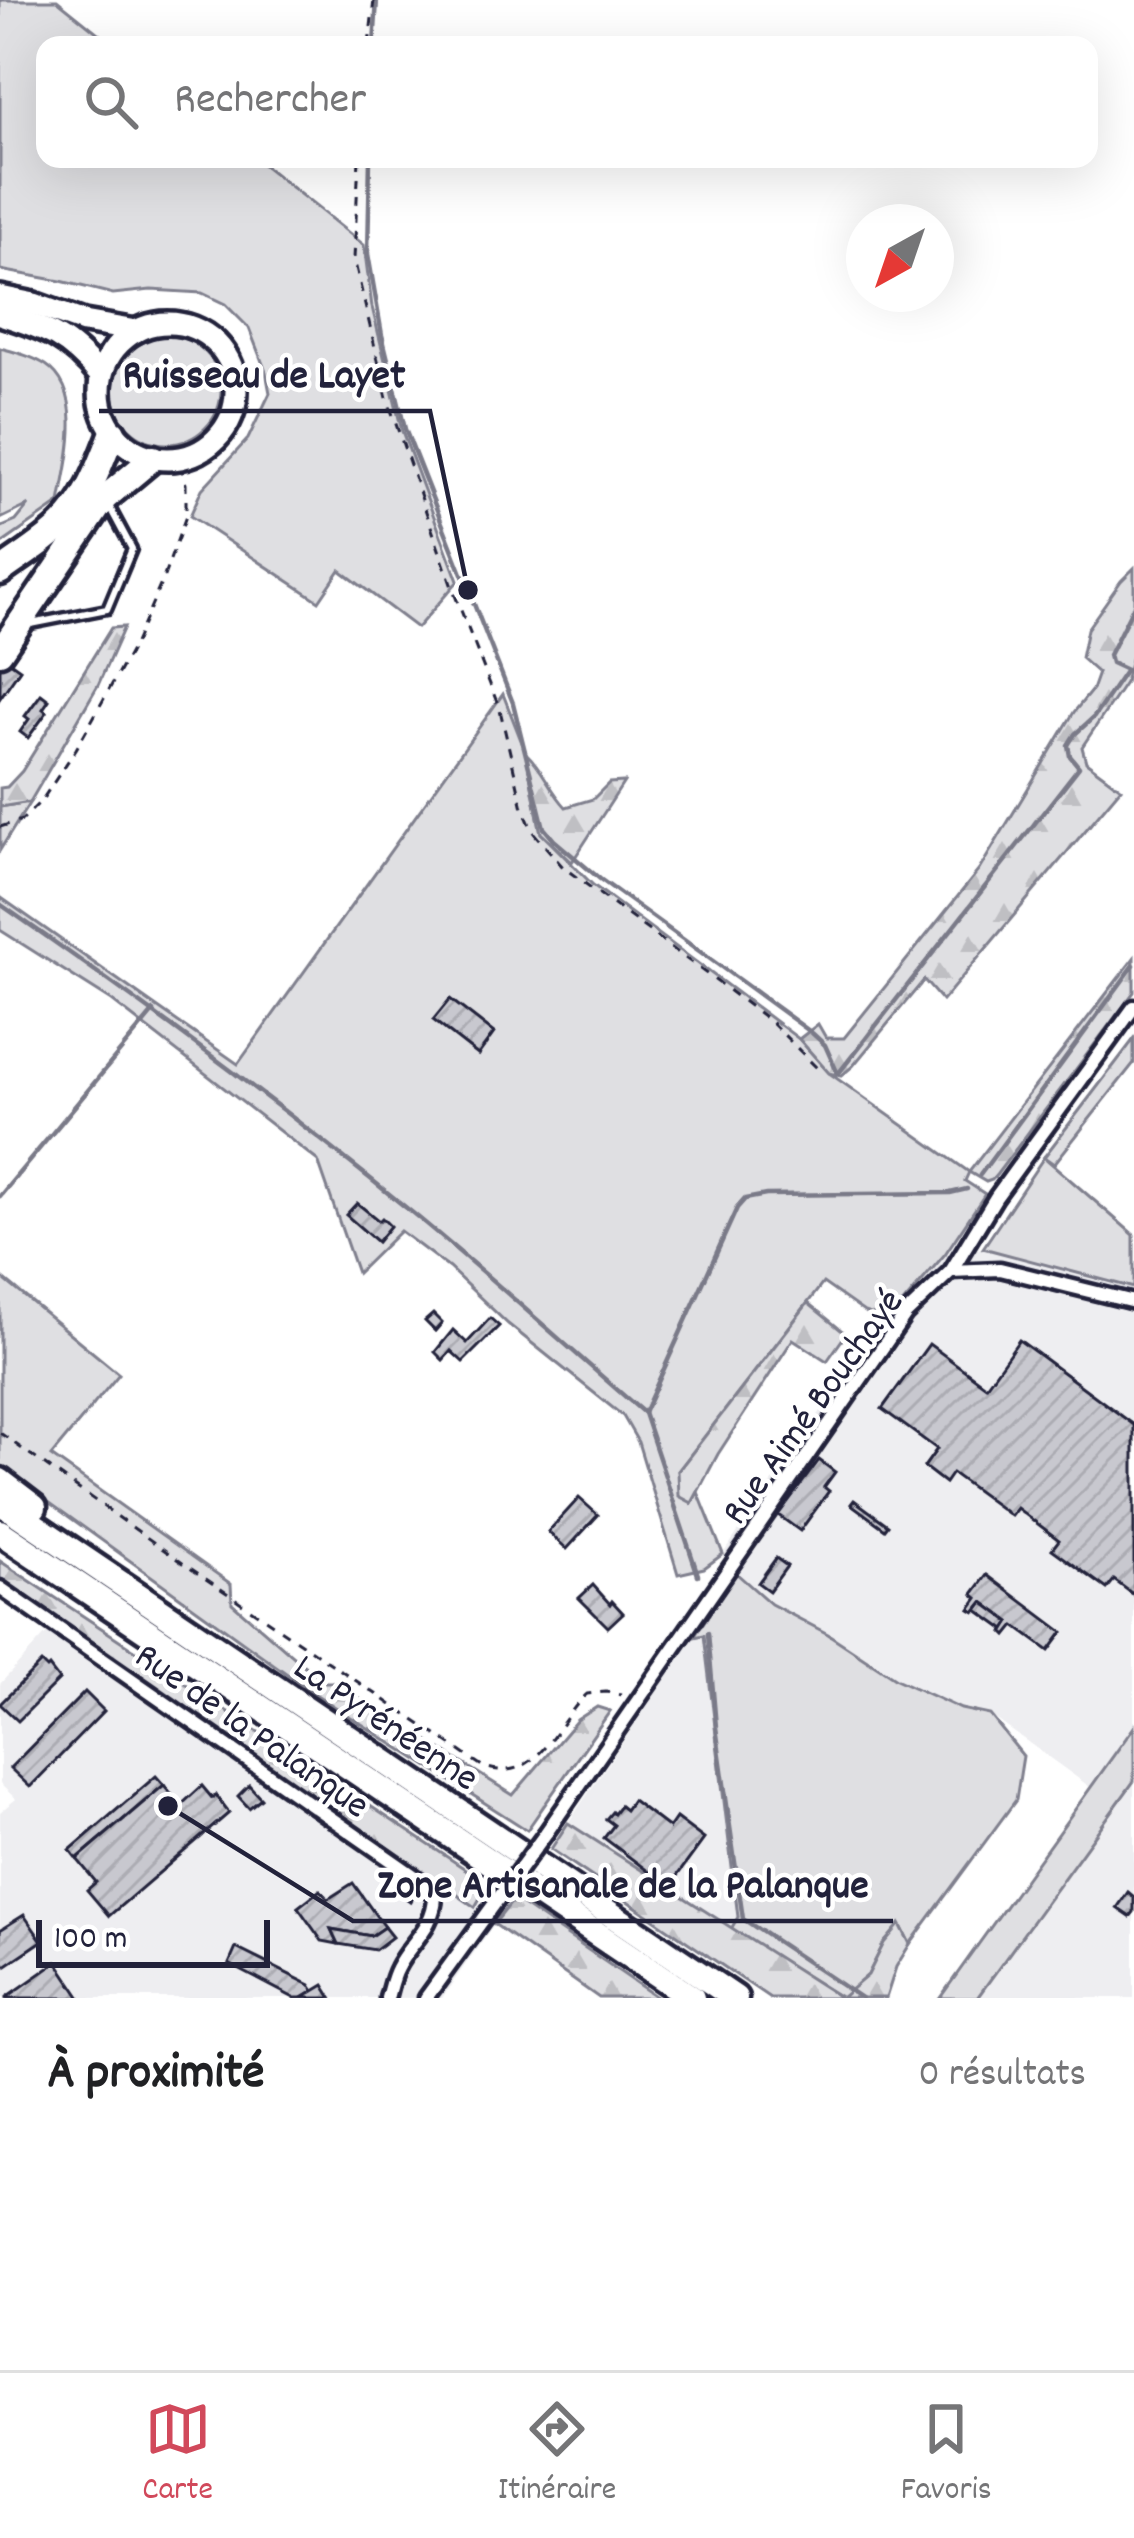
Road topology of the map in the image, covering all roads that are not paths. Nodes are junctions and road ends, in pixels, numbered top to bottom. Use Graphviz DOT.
graph roads {
  1 [pos="0,297"];
  2 [pos="0,314"];
  3 [pos="136,331"];
  4 [pos="101,376"];
  5 [pos="113,432"];
  6 [pos="166,458"];
  7 [pos="105,499"];
  8 [pos="0,572"];
  9 [pos="16,627"];
  10 [pos="0,652"];
  11 [pos="1134,1006"];
  12 [pos="951,1271"];
  13 [pos="1134,1302"];
  14 [pos="0,1481"];
  15 [pos="0,1502"];
  16 [pos="0,1532"];
  17 [pos="85,1559"];
  18 [pos="0,1588"];
  19 [pos="387,1998"];
  20 [pos="426,1998"];
  21 [pos="692,1998"];
  22 [pos="735,1998"];
  1 -- 3 [label="main road"];
  2 -- 4 [label="main road"];
  3 -- 4 [label="main road"];
  3 -- 6 [label="main road"];
  4 -- 5 [label="main road"];
  5 -- 6 [label="main road"];
  5 -- 8 [label="highway"];
  6 -- 7 [label="highway"];
  7 -- 9 [label="highway"];
  7 -- 9 [label="lane"];
  9 -- 10 [label="highway"];
  11 -- 12 [label="street"];
  12 -- 13 [label="street, Rue Aimé Bouchayé"];
  12 -- 20 [label="street, Rue Aimé Bouchayé, bridge"];
  14 -- 17 [label="highway"];
  15 -- 17 [label="highway, La Pyrénéenne"];
  16 -- 21 [label="highway, La Pyrénéenne"];
  17 -- 22 [label="highway, La Pyrénéenne"];
  18 -- 19 [label="street, Rue de la Palanque"];
}
